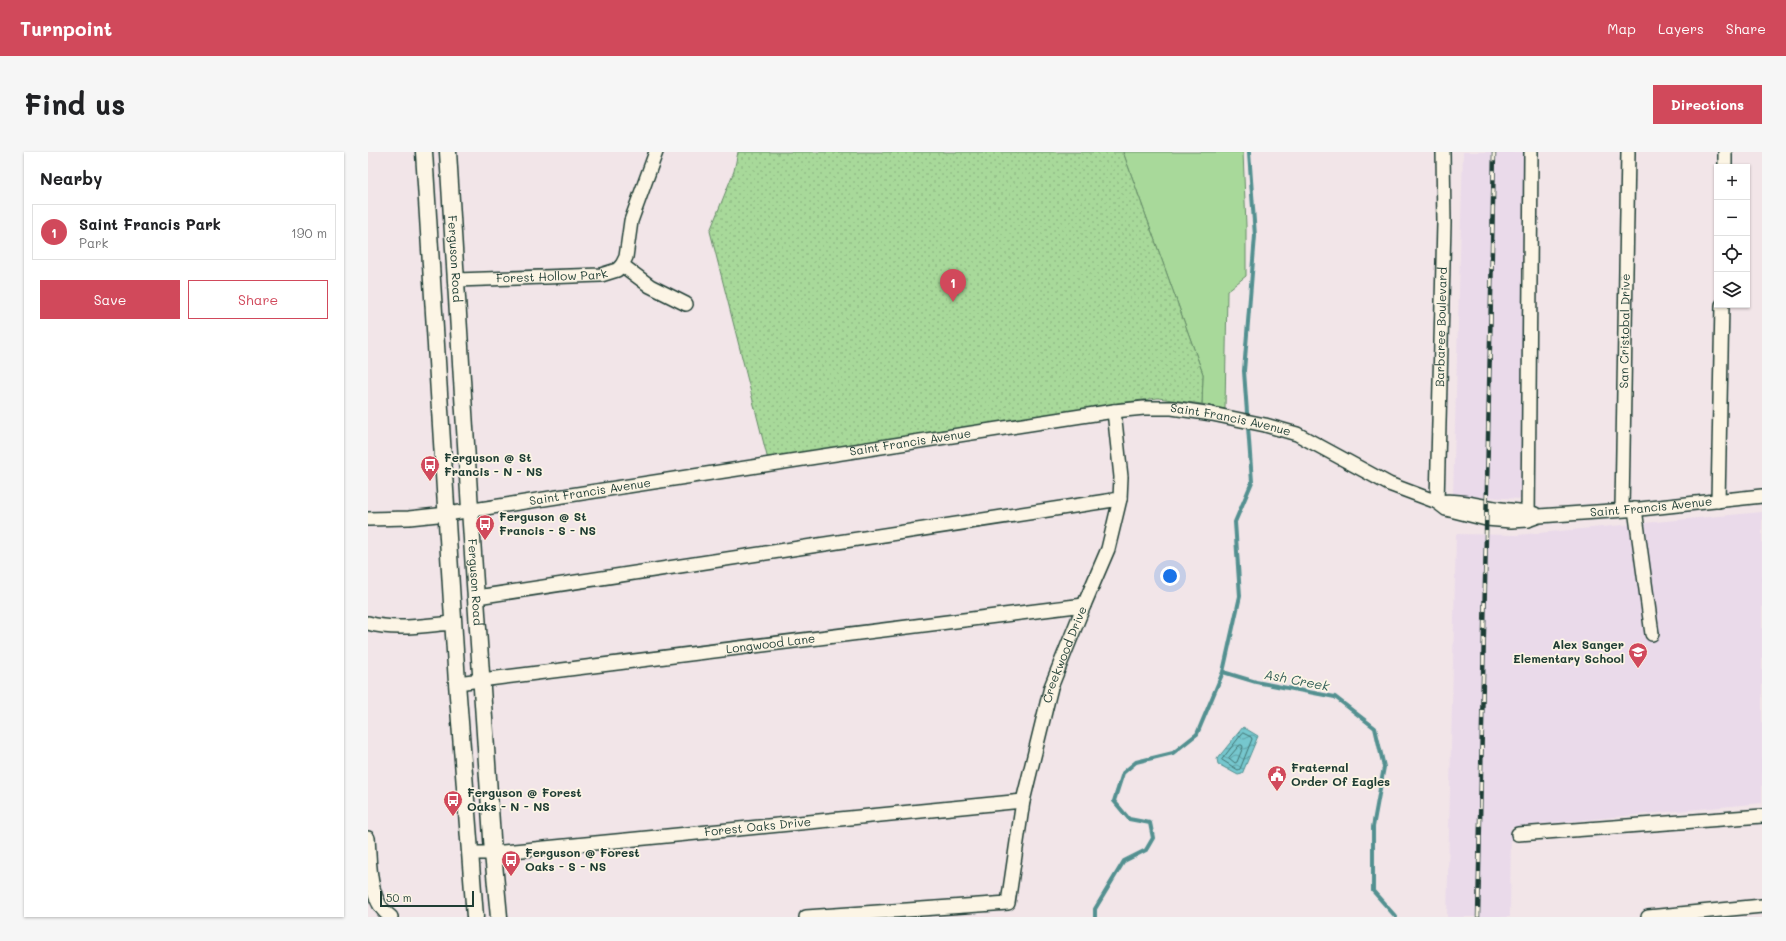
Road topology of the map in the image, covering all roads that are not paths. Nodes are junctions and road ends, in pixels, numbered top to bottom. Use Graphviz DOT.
graph roads {
  1 [pos="424,152"];
  2 [pos="448,152"];
  3 [pos="656,152"];
  4 [pos="1443,152"];
  5 [pos="1530,152"];
  6 [pos="1628,152"];
  7 [pos="1725,152"];
  8 [pos="1725,164"];
  9 [pos="622,265"];
  10 [pos="456,280"];
  11 [pos="686,304"];
  12 [pos="1722,308"];
  13 [pos="1114,411"];
  14 [pos="1762,496"];
  15 [pos="1120,499"];
  16 [pos="1718,501"];
  17 [pos="1437,502"];
  18 [pos="470,509"];
  19 [pos="1628,509"];
  20 [pos="447,514"];
  21 [pos="1531,516"];
  22 [pos="368,519"];
  23 [pos="477,597"];
  24 [pos="1084,605"];
  25 [pos="368,623"];
  26 [pos="453,623"];
  27 [pos="1652,634"];
  28 [pos="482,680"];
  29 [pos="457,683"];
  30 [pos="1023,801"];
  31 [pos="1762,816"];
  32 [pos="1518,834"];
  33 [pos="368,838"];
  34 [pos="470,853"];
  35 [pos="493,853"];
  36 [pos="1762,906"];
  37 [pos="391,917"];
  38 [pos="474,917"];
  39 [pos="499,917"];
  40 [pos="806,917"];
  41 [pos="1648,917"];
  1 -- 20 [label="main road, Ferguson Road"];
  2 -- 10 [label="main road, Ferguson Road"];
  3 -- 9 [label="street, Forest Hollow Park"];
  4 -- 17 [label="street, Barbaree Boulevard"];
  5 -- 21 [label="street"];
  6 -- 19 [label="street, San Cristobal Drive"];
  7 -- 8 [label="street"];
  9 -- 10 [label="street, Forest Hollow Park"];
  9 -- 11 [label="street"];
  10 -- 18 [label="main road, Ferguson Road"];
  12 -- 16 [label="street"];
  13 -- 15 [label="street, Creekwood Drive"];
  13 -- 17 [label="street, Saint Francis Avenue"];
  13 -- 18 [label="street, Saint Francis Avenue"];
  14 -- 16 [label="street, Saint Francis Avenue"];
  15 -- 23 [label="street"];
  15 -- 24 [label="street, Creekwood Drive"];
  16 -- 19 [label="street, Saint Francis Avenue"];
  17 -- 21 [label="street, Saint Francis Avenue"];
  18 -- 20 [label="street, Saint Francis Avenue"];
  18 -- 23 [label="main road, Ferguson Road"];
  19 -- 21 [label="street, Saint Francis Avenue"];
  19 -- 27 [label="street, San Cristobal Drive"];
  20 -- 22 [label="street, Saint Francis Avenue"];
  20 -- 26 [label="main road, Ferguson Road"];
  23 -- 28 [label="main road, Ferguson Road"];
  24 -- 28 [label="street, Longwood Lane"];
  24 -- 30 [label="street, Creekwood Drive"];
  25 -- 26 [label="street"];
  26 -- 29 [label="main road, Ferguson Road"];
  28 -- 29 [label="street, Longwood Lane"];
  28 -- 35 [label="main road, Ferguson Road"];
  29 -- 34 [label="main road, Ferguson Road"];
  30 -- 35 [label="street, Forest Oaks Drive"];
  30 -- 40 [label="street, Creekwood Drive"];
  31 -- 32 [label="street"];
  33 -- 37 [label="street"];
  34 -- 35 [label="street, Forest Oaks Drive"];
  34 -- 38 [label="main road, Ferguson Road"];
  35 -- 39 [label="main road, Ferguson Road"];
  36 -- 41 [label="street"];
}
